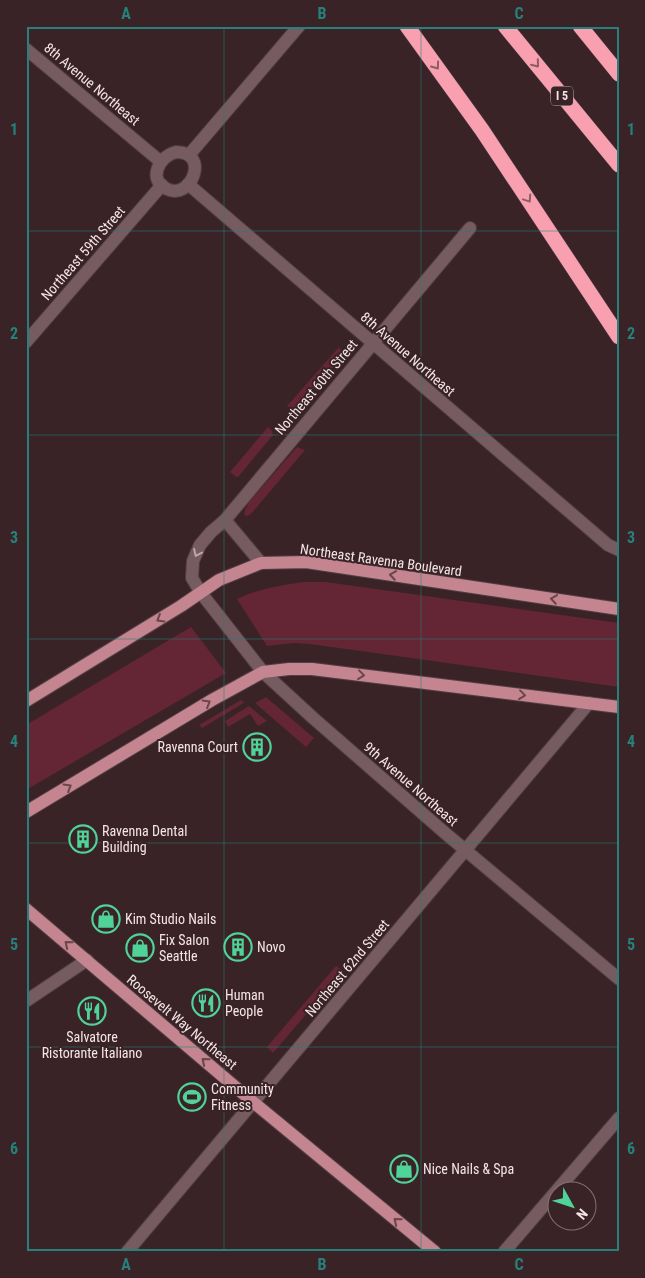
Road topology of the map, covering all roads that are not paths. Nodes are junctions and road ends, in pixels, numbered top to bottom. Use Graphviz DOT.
graph roads {
  1 [pos="300,26"];
  2 [pos="407,26"];
  3 [pos="505,26"];
  4 [pos="580,26"];
  5 [pos="26,49"];
  6 [pos="619,74"];
  7 [pos="189,156"];
  8 [pos="161,162"];
  9 [pos="619,165"];
  10 [pos="188,184"];
  11 [pos="162,185"];
  12 [pos="470,228"];
  13 [pos="619,337"];
  14 [pos="26,342"];
  15 [pos="372,343"];
  16 [pos="225,520"];
  17 [pos="614,548"];
  18 [pos="619,561"];
  19 [pos="261,563"];
  20 [pos="201,593"];
  21 [pos="619,609"];
  22 [pos="263,672"];
  23 [pos="26,701"];
  24 [pos="590,703"];
  25 [pos="619,708"];
  26 [pos="26,812"];
  27 [pos="465,850"];
  28 [pos="26,909"];
  29 [pos="87,960"];
  30 [pos="619,979"];
  31 [pos="26,1002"];
  32 [pos="253,1102"];
  33 [pos="619,1118"];
  34 [pos="127,1252"];
  35 [pos="435,1252"];
  36 [pos="504,1252"];
  1 -- 7 [label="street"];
  2 -- 13 [label="highway, one-way"];
  3 -- 9 [label="highway, I 5, one-way"];
  4 -- 6 [label="highway"];
  5 -- 8 [label="street, 8th Avenue Northeast"];
  7 -- 8 [label="street"];
  7 -- 10 [label="street"];
  8 -- 11 [label="street"];
  10 -- 11 [label="street"];
  10 -- 15 [label="street, 8th Avenue Northeast"];
  11 -- 14 [label="street, Northeast 59th Street"];
  12 -- 15 [label="street, Northeast 60th Street"];
  15 -- 16 [label="street, Northeast 60th Street"];
  15 -- 17 [label="street, 8th Avenue Northeast"];
  16 -- 19 [label="street"];
  16 -- 20 [label="street, Northeast 60th Street, one-way"];
  17 -- 18 [label="street, 8th Avenue Northeast"];
  19 -- 20 [label="main road, Northeast Ravenna Boulevard"];
  21 -- 19 [label="main road, Northeast Ravenna Boulevard, one-way"];
  20 -- 22 [label="street, 9th Avenue Northeast"];
  20 -- 23 [label="main road, Northeast Ravenna Boulevard, one-way"];
  22 -- 24 [label="main road, one-way"];
  26 -- 22 [label="main road, one-way"];
  22 -- 27 [label="street, 9th Avenue Northeast"];
  24 -- 25 [label="main road"];
  24 -- 27 [label="street, Northeast 62nd Street"];
  27 -- 30 [label="street, 9th Avenue Northeast"];
  27 -- 32 [label="street, Northeast 62nd Street"];
  29 -- 28 [label="main road, Roosevelt Way Northeast, one-way"];
  29 -- 31 [label="street"];
  32 -- 29 [label="main road, Roosevelt Way Northeast, one-way"];
  32 -- 34 [label="street, Northeast 62nd Street"];
  35 -- 32 [label="main road, Roosevelt Way Northeast, one-way"];
  33 -- 36 [label="street"];
}
